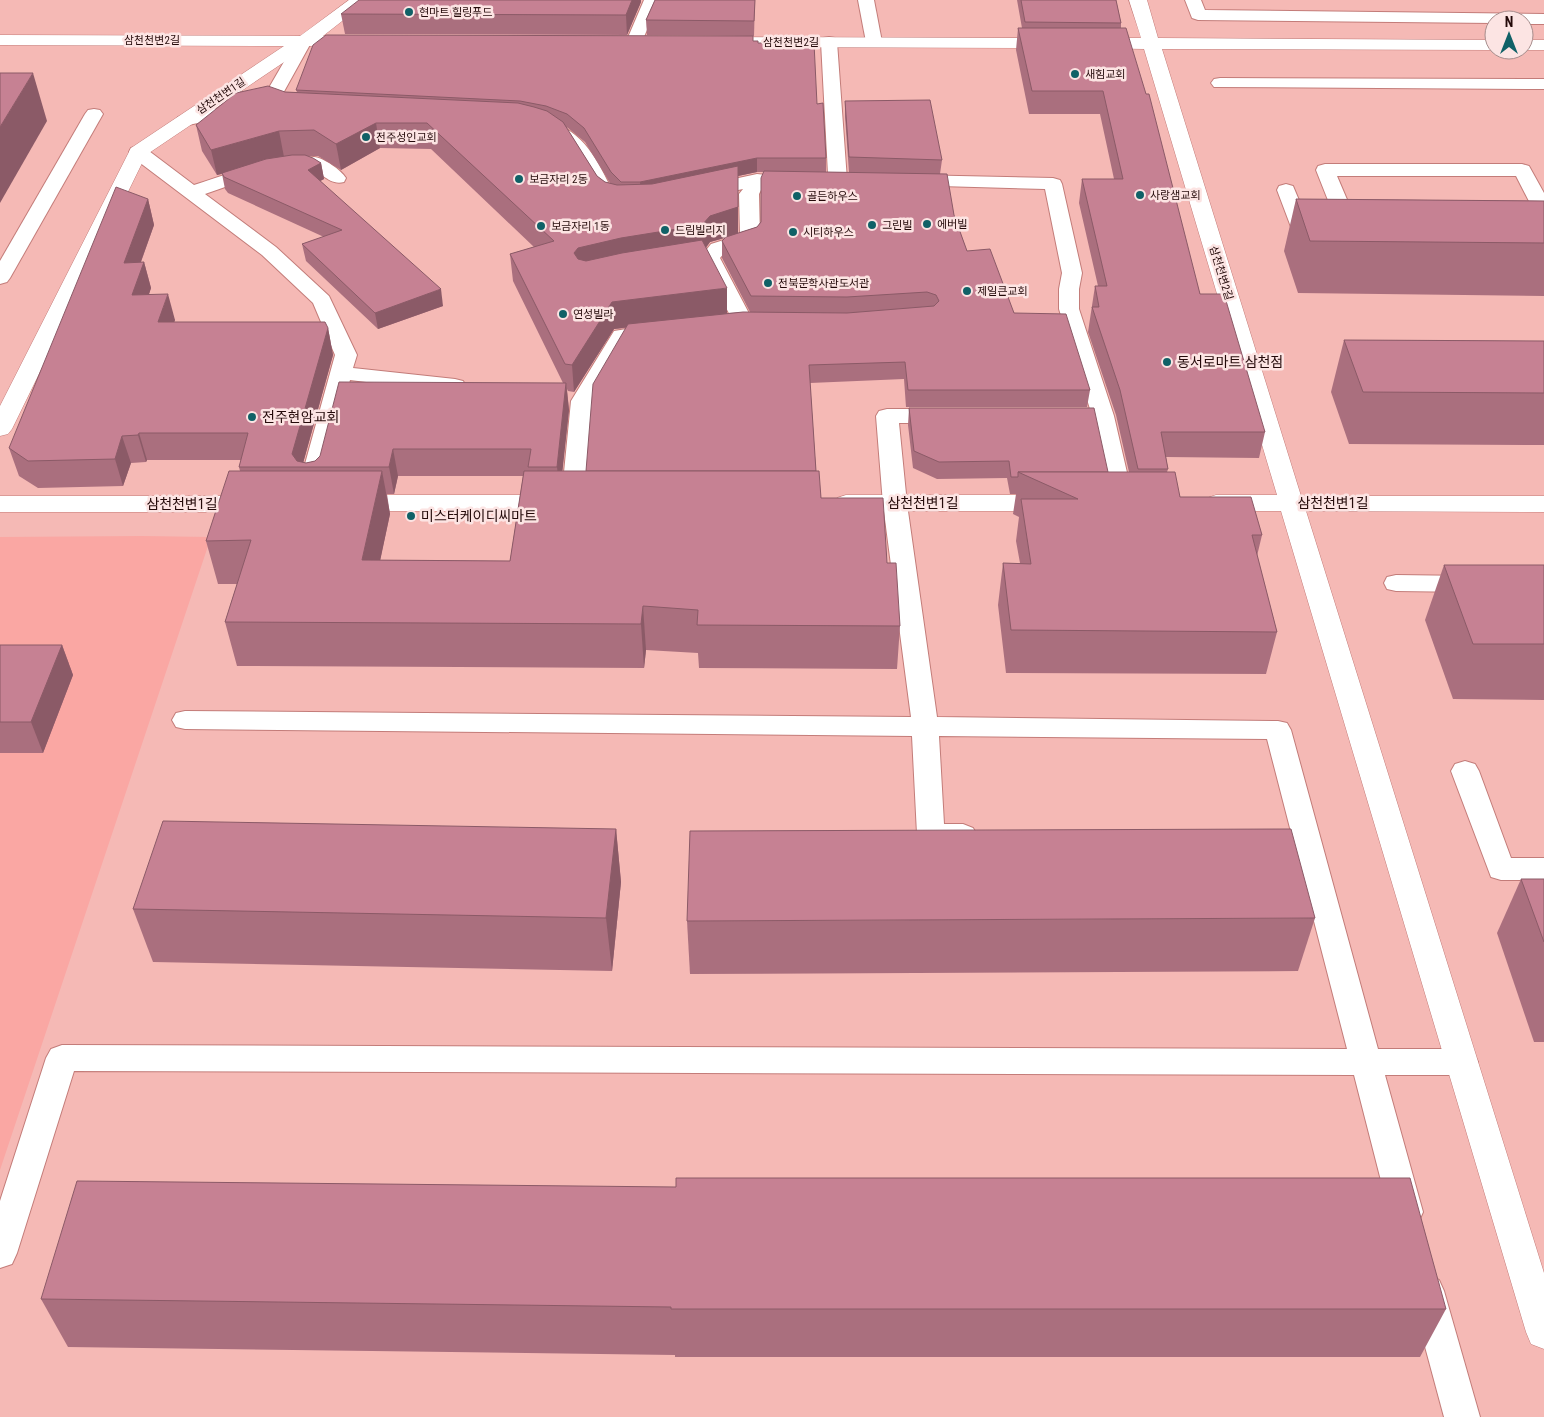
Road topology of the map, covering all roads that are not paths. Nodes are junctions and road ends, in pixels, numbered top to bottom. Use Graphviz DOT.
graph roads {
  1 [pos="360,0"];
  2 [pos="652,0"];
  3 [pos="866,0"];
  4 [pos="1138,0"];
  5 [pos="1193,0"];
  6 [pos="1544,19"];
  7 [pos="0,40"];
  8 [pos="304,41"];
  9 [pos="372,41"];
  10 [pos="615,42"];
  11 [pos="634,42"];
  12 [pos="654,42"];
  13 [pos="702,42"];
  14 [pos="828,42"];
  15 [pos="874,42"];
  16 [pos="1151,44"];
  17 [pos="1484,45"];
  18 [pos="1220,83"];
  19 [pos="1544,84"];
  20 [pos="94,114"];
  21 [pos="184,121"];
  22 [pos="528,123"];
  23 [pos="138,152"];
  24 [pos="337,178"];
  25 [pos="757,180"];
  26 [pos="897,181"];
  27 [pos="1286,190"];
  28 [pos="191,192"];
  29 [pos="689,194"];
  30 [pos="620,203"];
  31 [pos="1541,221"];
  32 [pos="1347,223"];
  33 [pos="1366,224"];
  34 [pos="0,234"];
  35 [pos="24,234"];
  36 [pos="0,278"];
  37 [pos="743,321"];
  38 [pos="677,328"];
  39 [pos="341,373"];
  40 [pos="476,389"];
  41 [pos="966,416"];
  42 [pos="1044,416"];
  43 [pos="1103,416"];
  44 [pos="0,429"];
  45 [pos="315,498"];
  46 [pos="583,503"];
  47 [pos="1073,503"];
  48 [pos="1122,503"];
  49 [pos="1192,503"];
  50 [pos="1291,503"];
  51 [pos="0,504"];
  52 [pos="277,504"];
  53 [pos="827,504"];
  54 [pos="895,504"];
  55 [pos="1544,504"];
  56 [pos="1396,583"];
  57 [pos="1544,585"];
  58 [pos="185,720"];
  59 [pos="925,726"];
  60 [pos="1465,771"];
  61 [pos="990,835"];
  62 [pos="1544,869"];
  63 [pos="1365,1062"];
  64 [pos="1462,1062"];
  65 [pos="0,1253"];
  66 [pos="1544,1332"];
  67 [pos="1462,1417"];
  1 -- 8 [label="street"];
  2 -- 11 [label="lane"];
  3 -- 15 [label="lane"];
  4 -- 16 [label="street"];
  5 -- 6 [label="lane"];
  7 -- 8 [label="street, 삼천천변2길"];
  8 -- 9 [label="street, 삼천천변2길"];
  8 -- 21 [label="street, 삼천천변1길"];
  8 -- 21 [label="lane"];
  10 -- 11 [label="street"];
  11 -- 12 [label="street"];
  13 -- 14 [label="street, 삼천천변2길"];
  14 -- 15 [label="street, 삼천천변2길"];
  14 -- 25 [label="lane, 삼천천변2길"];
  15 -- 16 [label="street, 삼천천변2길"];
  16 -- 17 [label="street, 삼천천변2길"];
  16 -- 50 [label="street, 삼천천변2길"];
  18 -- 19 [label="lane"];
  20 -- 35 [label="lane"];
  21 -- 23 [label="street, 삼천천변1길"];
  22 -- 30 [label="lane"];
  23 -- 28 [label="lane"];
  23 -- 44 [label="street, 삼천천변1길"];
  24 -- 28 [label="lane"];
  25 -- 29 [label="lane, 삼천천변2길"];
  25 -- 37 [label="lane"];
  26 -- 43 [label="lane"];
  27 -- 32 [label="lane"];
  28 -- 39 [label="lane"];
  31 -- 32 [label="lane"];
  32 -- 33 [label="lane"];
  34 -- 35 [label="lane"];
  35 -- 36 [label="lane"];
  38 -- 46 [label="lane"];
  39 -- 40 [label="lane"];
  39 -- 45 [label="lane"];
  41 -- 54 [label="lane"];
  42 -- 43 [label="lane"];
  43 -- 48 [label="lane"];
  45 -- 46 [label="street"];
  47 -- 54 [label="street, 삼천천변1길"];
  49 -- 50 [label="street, 삼천천변1길"];
  50 -- 55 [label="street, 삼천천변1길"];
  50 -- 64 [label="street, 삼천천변2길"];
  51 -- 52 [label="street, 삼천천변1길"];
  53 -- 54 [label="street, 삼천천변1길"];
  54 -- 59 [label="lane"];
  56 -- 57 [label="lane"];
  58 -- 59 [label="lane"];
  59 -- 61 [label="lane"];
  59 -- 63 [label="lane"];
  60 -- 62 [label="lane"];
  63 -- 64 [label="lane"];
  63 -- 65 [label="lane"];
  63 -- 67 [label="lane"];
  64 -- 66 [label="street, 삼천천변2길"];
}
